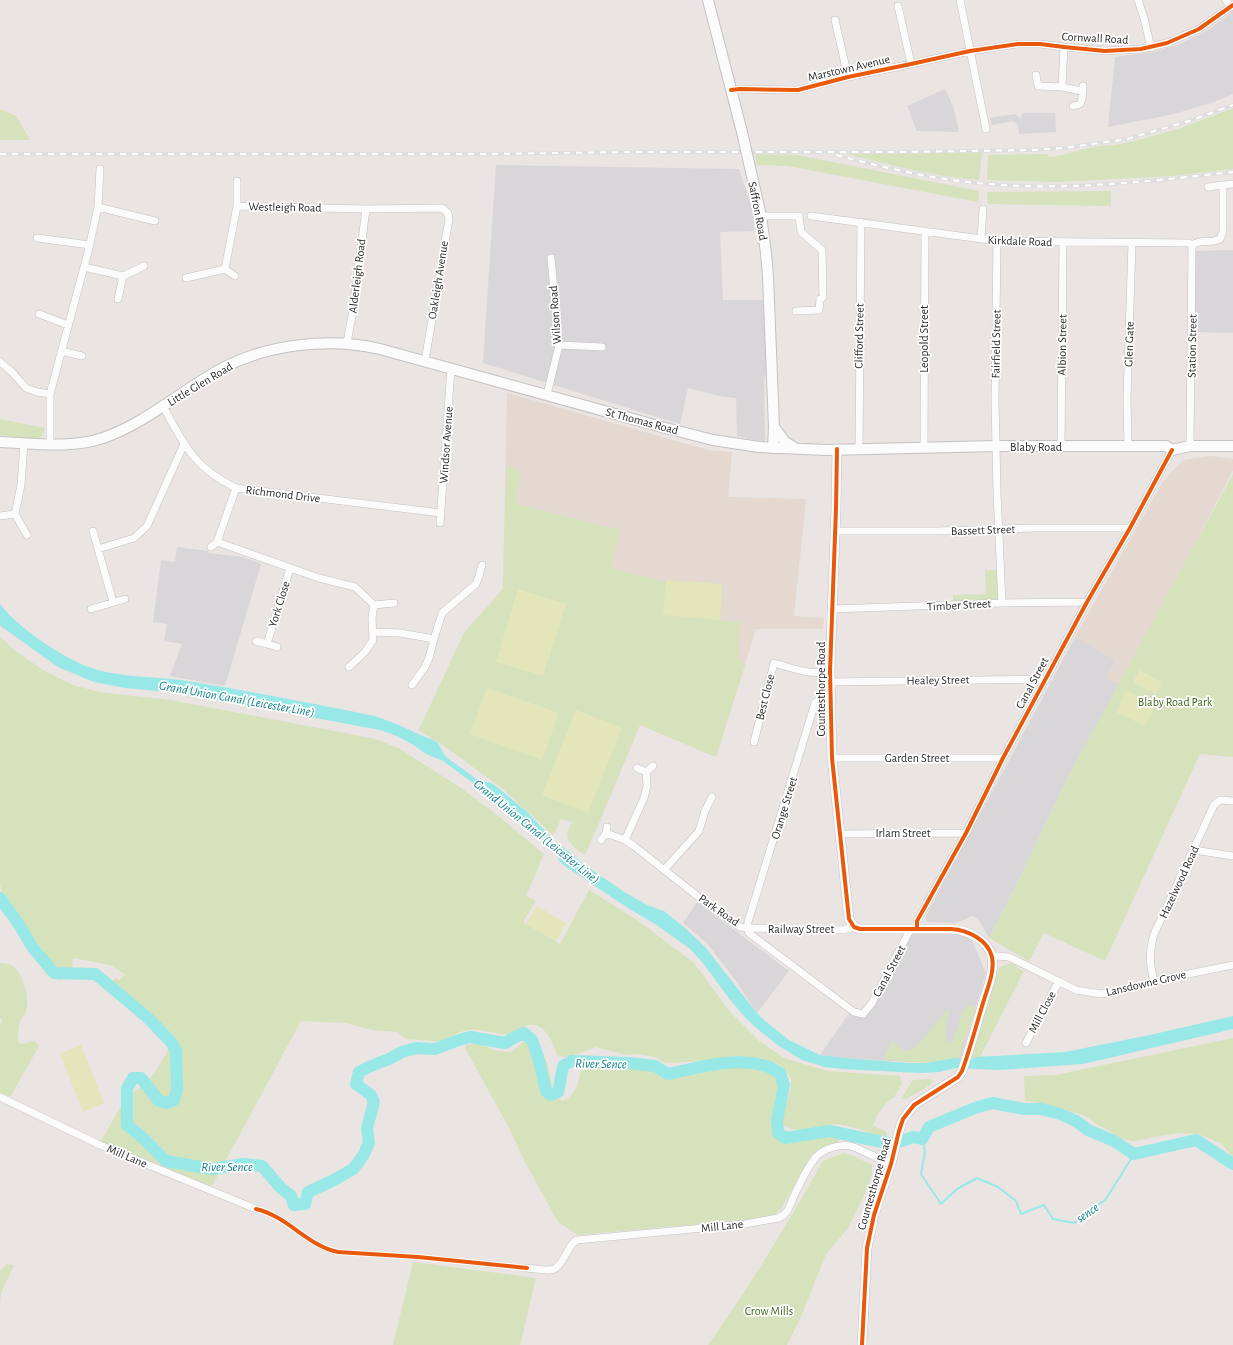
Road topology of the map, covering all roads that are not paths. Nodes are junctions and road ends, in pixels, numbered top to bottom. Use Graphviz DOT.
graph roads {
  1 [pos="708,0"];
  2 [pos="960,0"];
  3 [pos="1138,0"];
  4 [pos="1226,0"];
  5 [pos="898,6"];
  6 [pos="1232,6"];
  7 [pos="835,20"];
  8 [pos="1064,47"];
  9 [pos="1151,48"];
  10 [pos="970,51"];
  11 [pos="910,64"];
  12 [pos="1036,76"];
  13 [pos="848,77"];
  14 [pos="1062,87"];
  15 [pos="731,90"];
  16 [pos="1074,106"];
  17 [pos="986,129"];
  18 [pos="100,169"];
  19 [pos="236,181"];
  20 [pos="1233,184"];
  21 [pos="1223,185"];
  22 [pos="1208,187"];
  23 [pos="237,206"];
  24 [pos="98,207"];
  25 [pos="436,207"];
  26 [pos="366,209"];
  27 [pos="983,209"];
  28 [pos="761,216"];
  29 [pos="811,216"];
  30 [pos="155,221"];
  31 [pos="861,222"];
  32 [pos="925,231"];
  33 [pos="37,238"];
  34 [pos="981,240"];
  35 [pos="997,241"];
  36 [pos="1063,242"];
  37 [pos="1132,243"];
  38 [pos="90,245"];
  39 [pos="1192,245"];
  40 [pos="550,258"];
  41 [pos="144,266"];
  42 [pos="84,267"];
  43 [pos="224,269"];
  44 [pos="123,276"];
  45 [pos="235,276"];
  46 [pos="186,278"];
  47 [pos="118,299"];
  48 [pos="796,311"];
  49 [pos="39,314"];
  50 [pos="68,325"];
  51 [pos="347,343"];
  52 [pos="559,345"];
  53 [pos="602,347"];
  54 [pos="61,351"];
  55 [pos="82,356"];
  56 [pos="425,361"];
  57 [pos="0,362"];
  58 [pos="451,368"];
  59 [pos="50,394"];
  60 [pos="547,395"];
  61 [pos="163,406"];
  62 [pos="774,427"];
  63 [pos="0,442"];
  64 [pos="24,443"];
  65 [pos="50,444"];
  66 [pos="184,444"];
  67 [pos="996,446"];
  68 [pos="1128,446"];
  69 [pos="1190,446"];
  70 [pos="1233,446"];
  71 [pos="924,447"];
  72 [pos="1061,447"];
  73 [pos="773,448"];
  74 [pos="796,449"];
  75 [pos="836,449"];
  76 [pos="859,449"];
  77 [pos="1172,450"];
  78 [pos="236,488"];
  79 [pos="441,513"];
  80 [pos="15,514"];
  81 [pos="0,516"];
  82 [pos="440,522"];
  83 [pos="1130,528"];
  84 [pos="999,530"];
  85 [pos="93,531"];
  86 [pos="835,532"];
  87 [pos="27,535"];
  88 [pos="217,542"];
  89 [pos="211,548"];
  90 [pos="98,549"];
  91 [pos="482,565"];
  92 [pos="290,568"];
  93 [pos="124,599"];
  94 [pos="113,602"];
  95 [pos="1002,602"];
  96 [pos="1087,602"];
  97 [pos="394,603"];
  98 [pos="374,604"];
  99 [pos="91,609"];
  100 [pos="832,609"];
  101 [pos="373,632"];
  102 [pos="434,639"];
  103 [pos="256,641"];
  104 [pos="267,644"];
  105 [pos="277,648"];
  106 [pos="349,667"];
  107 [pos="830,671"];
  108 [pos="1046,679"];
  109 [pos="830,682"];
  110 [pos="412,685"];
  111 [pos="830,698"];
  112 [pos="754,742"];
  113 [pos="832,758"];
  114 [pos="1003,758"];
  115 [pos="654,766"];
  116 [pos="638,768"];
  117 [pos="646,772"];
  118 [pos="712,797"];
  119 [pos="1233,801"];
  120 [pos="966,833"];
  121 [pos="840,834"];
  122 [pos="601,840"];
  123 [pos="625,840"];
  124 [pos="1194,850"];
  125 [pos="1233,856"];
  126 [pos="664,870"];
  127 [pos="854,927"];
  128 [pos="748,928"];
  129 [pos="914,929"];
  130 [pos="992,957"];
  131 [pos="1233,965"];
  132 [pos="1059,981"];
  133 [pos="1154,981"];
  134 [pos="866,1011"];
  135 [pos="1026,1043"];
  136 [pos="0,1096"];
  137 [pos="891,1164"];
  138 [pos="256,1209"];
  139 [pos="527,1268"];
  140 [pos="862,1345"];
  1 -- 15 [label="main road, Saffron Road"];
  2 -- 10 [label="street"];
  3 -- 9 [label="street"];
  4 -- 6 [label="street"];
  5 -- 11 [label="street"];
  6 -- 9 [label="street, Cornwall Road"];
  7 -- 13 [label="street"];
  8 -- 9 [label="street, Cornwall Road"];
  8 -- 10 [label="street, Cornwall Road"];
  8 -- 14 [label="street"];
  10 -- 11 [label="street, Marstown Avenue"];
  10 -- 17 [label="street"];
  11 -- 13 [label="street, Marstown Avenue"];
  12 -- 14 [label="street"];
  13 -- 15 [label="street, Marstown Avenue"];
  14 -- 16 [label="street"];
  15 -- 28 [label="main road, Saffron Road, bridge"];
  18 -- 24 [label="street"];
  19 -- 23 [label="street"];
  20 -- 21 [label="street"];
  21 -- 22 [label="street"];
  21 -- 39 [label="street, Kirkdale Road"];
  23 -- 26 [label="street, Westleigh Road"];
  23 -- 43 [label="street, Westleigh Road"];
  24 -- 30 [label="street"];
  24 -- 38 [label="street"];
  25 -- 26 [label="street, Westleigh Road"];
  25 -- 56 [label="street, Oakleigh Avenue"];
  26 -- 51 [label="street, Alderleigh Road"];
  27 -- 34 [label="street"];
  28 -- 48 [label="street"];
  28 -- 62 [label="main road, Saffron Road"];
  29 -- 31 [label="street, Kirkdale Road"];
  31 -- 32 [label="street, Kirkdale Road"];
  31 -- 76 [label="street, Clifford Street"];
  32 -- 34 [label="street, Kirkdale Road"];
  32 -- 71 [label="street, Leopold Street"];
  33 -- 38 [label="street"];
  34 -- 35 [label="street, Kirkdale Road"];
  35 -- 36 [label="street, Kirkdale Road"];
  35 -- 67 [label="street, Fairfield Street"];
  36 -- 37 [label="street, Kirkdale Road"];
  36 -- 72 [label="street, Albion Street"];
  37 -- 39 [label="street, Kirkdale Road"];
  37 -- 68 [label="street, Glen Gate"];
  38 -- 42 [label="street"];
  39 -- 69 [label="street, Station Street"];
  40 -- 52 [label="street, Wilson Road"];
  41 -- 44 [label="street"];
  42 -- 44 [label="street"];
  42 -- 50 [label="street"];
  43 -- 45 [label="street"];
  43 -- 46 [label="street"];
  44 -- 47 [label="street"];
  49 -- 50 [label="street"];
  50 -- 54 [label="street"];
  51 -- 56 [label="main road, Little Glen Road"];
  51 -- 61 [label="main road, Little Glen Road"];
  52 -- 53 [label="street"];
  52 -- 60 [label="street, Wilson Road"];
  54 -- 55 [label="street"];
  54 -- 59 [label="street"];
  56 -- 58 [label="main road, Little Glen Road"];
  57 -- 59 [label="street"];
  58 -- 60 [label="main road, St Thomas Road"];
  58 -- 79 [label="street, Windsor Avenue"];
  59 -- 65 [label="street"];
  60 -- 73 [label="main road, St Thomas Road"];
  61 -- 65 [label="main road, Little Glen Road"];
  61 -- 66 [label="street, Richmond Drive"];
  62 -- 73 [label="main road, Saffron Road"];
  62 -- 74 [label="main road"];
  63 -- 64 [label="main road, Little Glen Road"];
  64 -- 65 [label="main road, Little Glen Road"];
  64 -- 80 [label="street"];
  66 -- 78 [label="street, Richmond Drive"];
  66 -- 90 [label="street"];
  67 -- 71 [label="main road, Blaby Road"];
  67 -- 72 [label="main road, Blaby Road"];
  67 -- 84 [label="street, Fairfield Street"];
  68 -- 72 [label="main road, Blaby Road"];
  68 -- 77 [label="main road, Blaby Road"];
  69 -- 70 [label="main road, Blaby Road"];
  69 -- 77 [label="main road, Blaby Road"];
  71 -- 76 [label="main road, Blaby Road"];
  73 -- 74 [label="main road, St Thomas Road"];
  74 -- 75 [label="main road, St Thomas Road"];
  75 -- 76 [label="main road, Blaby Road"];
  75 -- 86 [label="street, Countesthorpe Road"];
  77 -- 83 [label="street, Canal Street"];
  78 -- 79 [label="street, Richmond Drive"];
  78 -- 88 [label="street"];
  79 -- 82 [label="street, Windsor Avenue"];
  80 -- 81 [label="street"];
  80 -- 87 [label="street"];
  83 -- 84 [label="street, Bassett Street"];
  83 -- 96 [label="street, Canal Street"];
  84 -- 86 [label="street, Bassett Street"];
  84 -- 95 [label="street, Fairfield Street"];
  85 -- 90 [label="street"];
  86 -- 100 [label="street, Countesthorpe Road"];
  88 -- 89 [label="street"];
  88 -- 92 [label="street, York Close"];
  90 -- 94 [label="street"];
  91 -- 102 [label="street"];
  92 -- 98 [label="street"];
  92 -- 104 [label="street, York Close"];
  93 -- 94 [label="street"];
  94 -- 99 [label="street"];
  95 -- 96 [label="street, Timber Street"];
  95 -- 100 [label="street, Timber Street"];
  96 -- 108 [label="street, Canal Street"];
  97 -- 98 [label="street"];
  98 -- 101 [label="street"];
  100 -- 107 [label="street, Countesthorpe Road"];
  101 -- 102 [label="street"];
  101 -- 106 [label="street"];
  102 -- 110 [label="street"];
  103 -- 104 [label="street"];
  104 -- 105 [label="street"];
  107 -- 109 [label="street, Countesthorpe Road"];
  107 -- 112 [label="street, Best Close"];
  108 -- 109 [label="street, Healey Street"];
  108 -- 114 [label="street, Canal Street"];
  109 -- 111 [label="street, Countesthorpe Road"];
  111 -- 113 [label="street, Countesthorpe Road"];
  111 -- 128 [label="street, Orange Street"];
  113 -- 114 [label="street, Garden Street"];
  113 -- 121 [label="street, Countesthorpe Road"];
  114 -- 120 [label="street, Canal Street"];
  115 -- 117 [label="street"];
  116 -- 117 [label="street"];
  117 -- 123 [label="street"];
  118 -- 126 [label="street"];
  119 -- 124 [label="street, Hazelwood Road"];
  120 -- 121 [label="street, Irlam Street"];
  120 -- 129 [label="street, Canal Street"];
  121 -- 127 [label="street, Countesthorpe Road"];
  122 -- 123 [label="street, Park Road"];
  123 -- 126 [label="street, Park Road"];
  124 -- 125 [label="street"];
  124 -- 133 [label="street, Hazelwood Road"];
  126 -- 128 [label="street, Park Road"];
  127 -- 128 [label="street, Railway Street"];
  127 -- 129 [label="street"];
  128 -- 134 [label="street, Park Road"];
  129 -- 130 [label="street"];
  129 -- 134 [label="street, Canal Street"];
  130 -- 132 [label="street, Lansdowne Grove"];
  130 -- 137 [label="street, Countesthorpe Road"];
  131 -- 133 [label="street, Lansdowne Grove"];
  132 -- 133 [label="street, Lansdowne Grove"];
  132 -- 135 [label="street, Mill Close"];
  136 -- 138 [label="street, Mill Lane"];
  137 -- 139 [label="street, Mill Lane"];
  137 -- 140 [label="street, Countesthorpe Road"];
}
